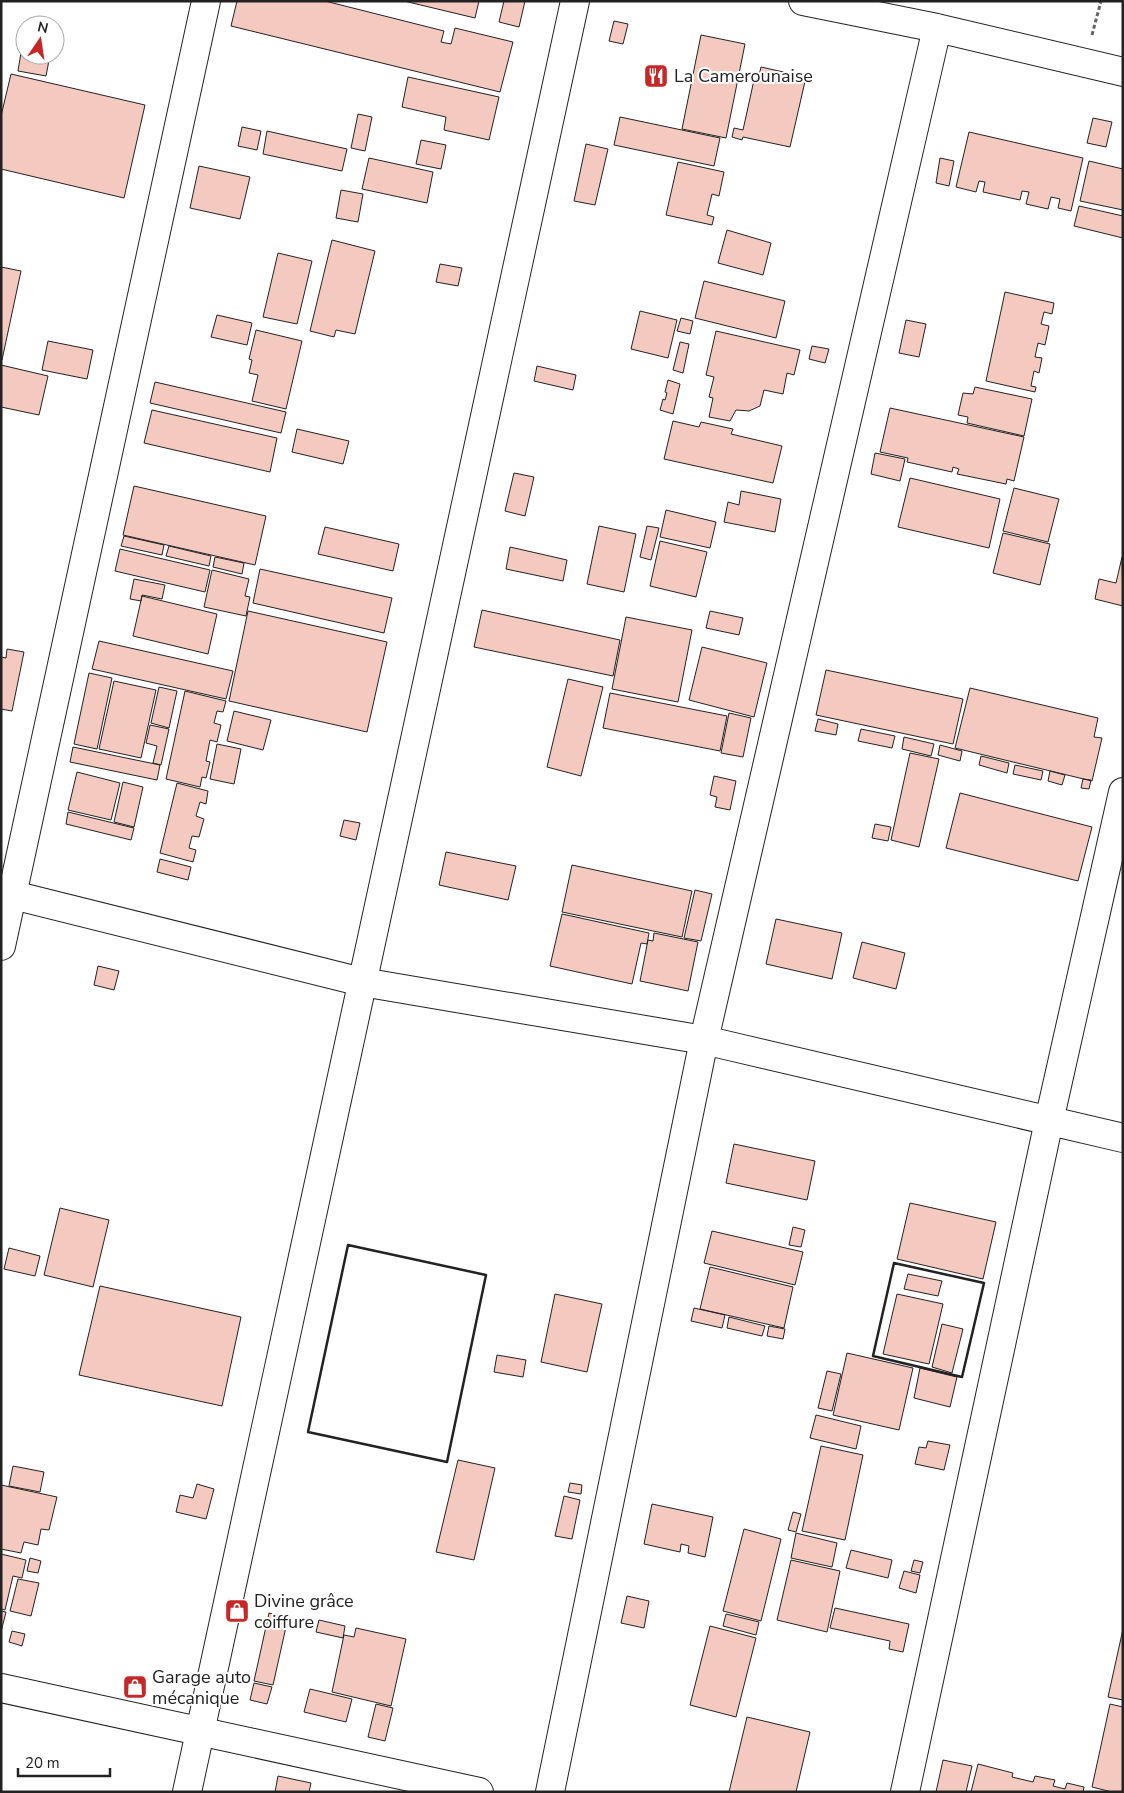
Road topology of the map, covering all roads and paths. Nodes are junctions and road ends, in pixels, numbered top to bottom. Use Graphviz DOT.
graph roads {
  1 [pos="206,1"];
  2 [pos="575,1"];
  3 [pos="803,1"];
  4 [pos="937,28"];
  5 [pos="1123,72"];
  6 [pos="1123,792"];
  7 [pos="7,893"];
  8 [pos="1,946"];
  9 [pos="362,982"];
  10 [pos="704,1040"];
  11 [pos="1050,1121"];
  12 [pos="1123,1138"];
  13 [pos="1,1688"];
  14 [pos="200,1732"];
  15 [pos="187,1792"];
  16 [pos="479,1792"];
  17 [pos="550,1792"];
  18 [pos="905,1792"];
  1 -- 7 [label="street"];
  2 -- 9 [label="street"];
  3 -- 4 [label="street"];
  4 -- 5 [label="street"];
  4 -- 10 [label="street"];
  6 -- 11 [label="street"];
  7 -- 8 [label="street"];
  7 -- 9 [label="street"];
  9 -- 10 [label="street"];
  9 -- 14 [label="street"];
  10 -- 11 [label="street"];
  10 -- 17 [label="street"];
  11 -- 12 [label="street"];
  11 -- 18 [label="street"];
  13 -- 14 [label="street"];
  14 -- 15 [label="street"];
  14 -- 16 [label="street"];
}
